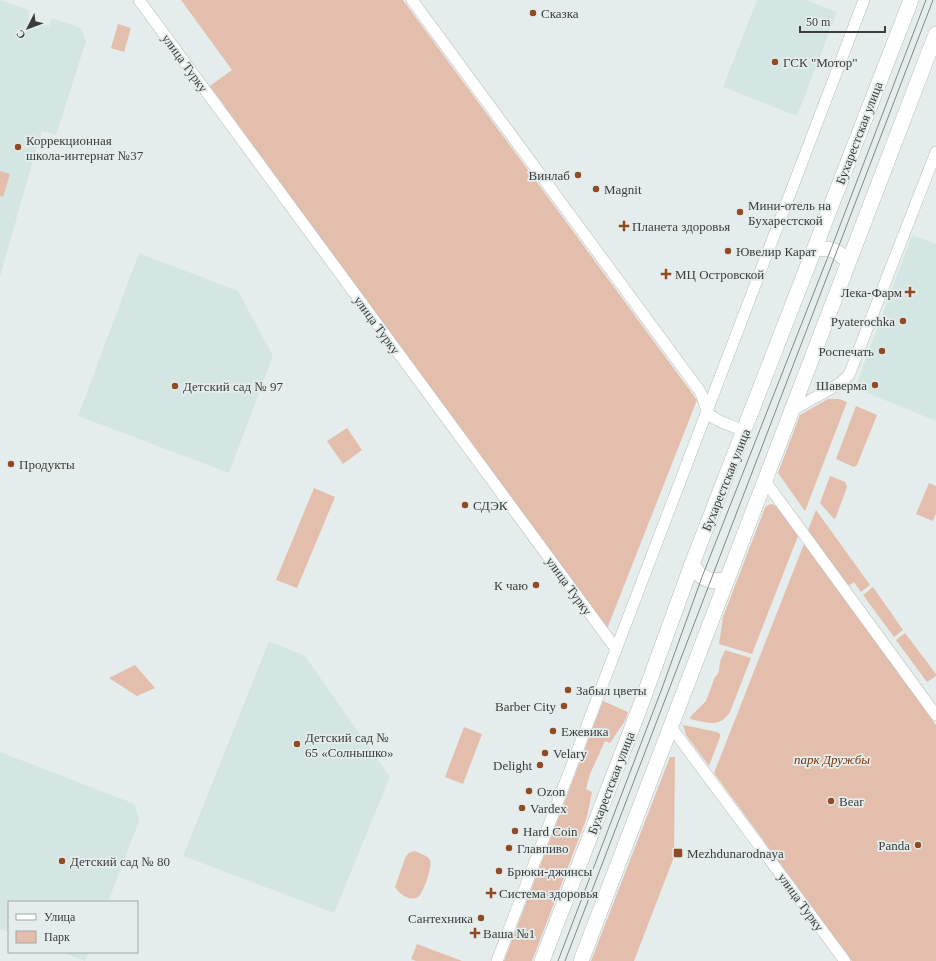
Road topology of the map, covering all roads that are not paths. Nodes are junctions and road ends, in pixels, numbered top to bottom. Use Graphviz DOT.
graph roads {
  1 [pos="139,0"];
  2 [pos="412,0"];
  3 [pos="864,0"];
  4 [pos="911,0"];
  5 [pos="936,34"];
  6 [pos="936,152"];
  7 [pos="815,248"];
  8 [pos="848,261"];
  9 [pos="708,411"];
  10 [pos="791,411"];
  11 [pos="745,431"];
  12 [pos="765,481"];
  13 [pos="692,564"];
  14 [pos="727,579"];
  15 [pos="616,649"];
  16 [pos="936,715"];
  17 [pos="671,727"];
  18 [pos="497,961"];
  19 [pos="542,961"];
  20 [pos="581,961"];
  21 [pos="845,961"];
  1 -- 15 [label="street, улица Турку"];
  2 -- 9 [label="street"];
  3 -- 9 [label="street"];
  4 -- 7 [label="main road, Бухарестская улица"];
  5 -- 8 [label="main road"];
  6 -- 10 [label="street"];
  7 -- 8 [label="main road"];
  7 -- 11 [label="main road, Бухарестская улица"];
  8 -- 10 [label="main road"];
  9 -- 11 [label="street"];
  9 -- 15 [label="street"];
  10 -- 12 [label="main road"];
  11 -- 13 [label="main road, Бухарестская улица"];
  12 -- 14 [label="main road"];
  12 -- 16 [label="street"];
  13 -- 14 [label="main road"];
  13 -- 19 [label="main road, Бухарестская улица"];
  14 -- 17 [label="main road"];
  15 -- 18 [label="street"];
  17 -- 20 [label="main road"];
  17 -- 21 [label="street, улица Турку"];
}
